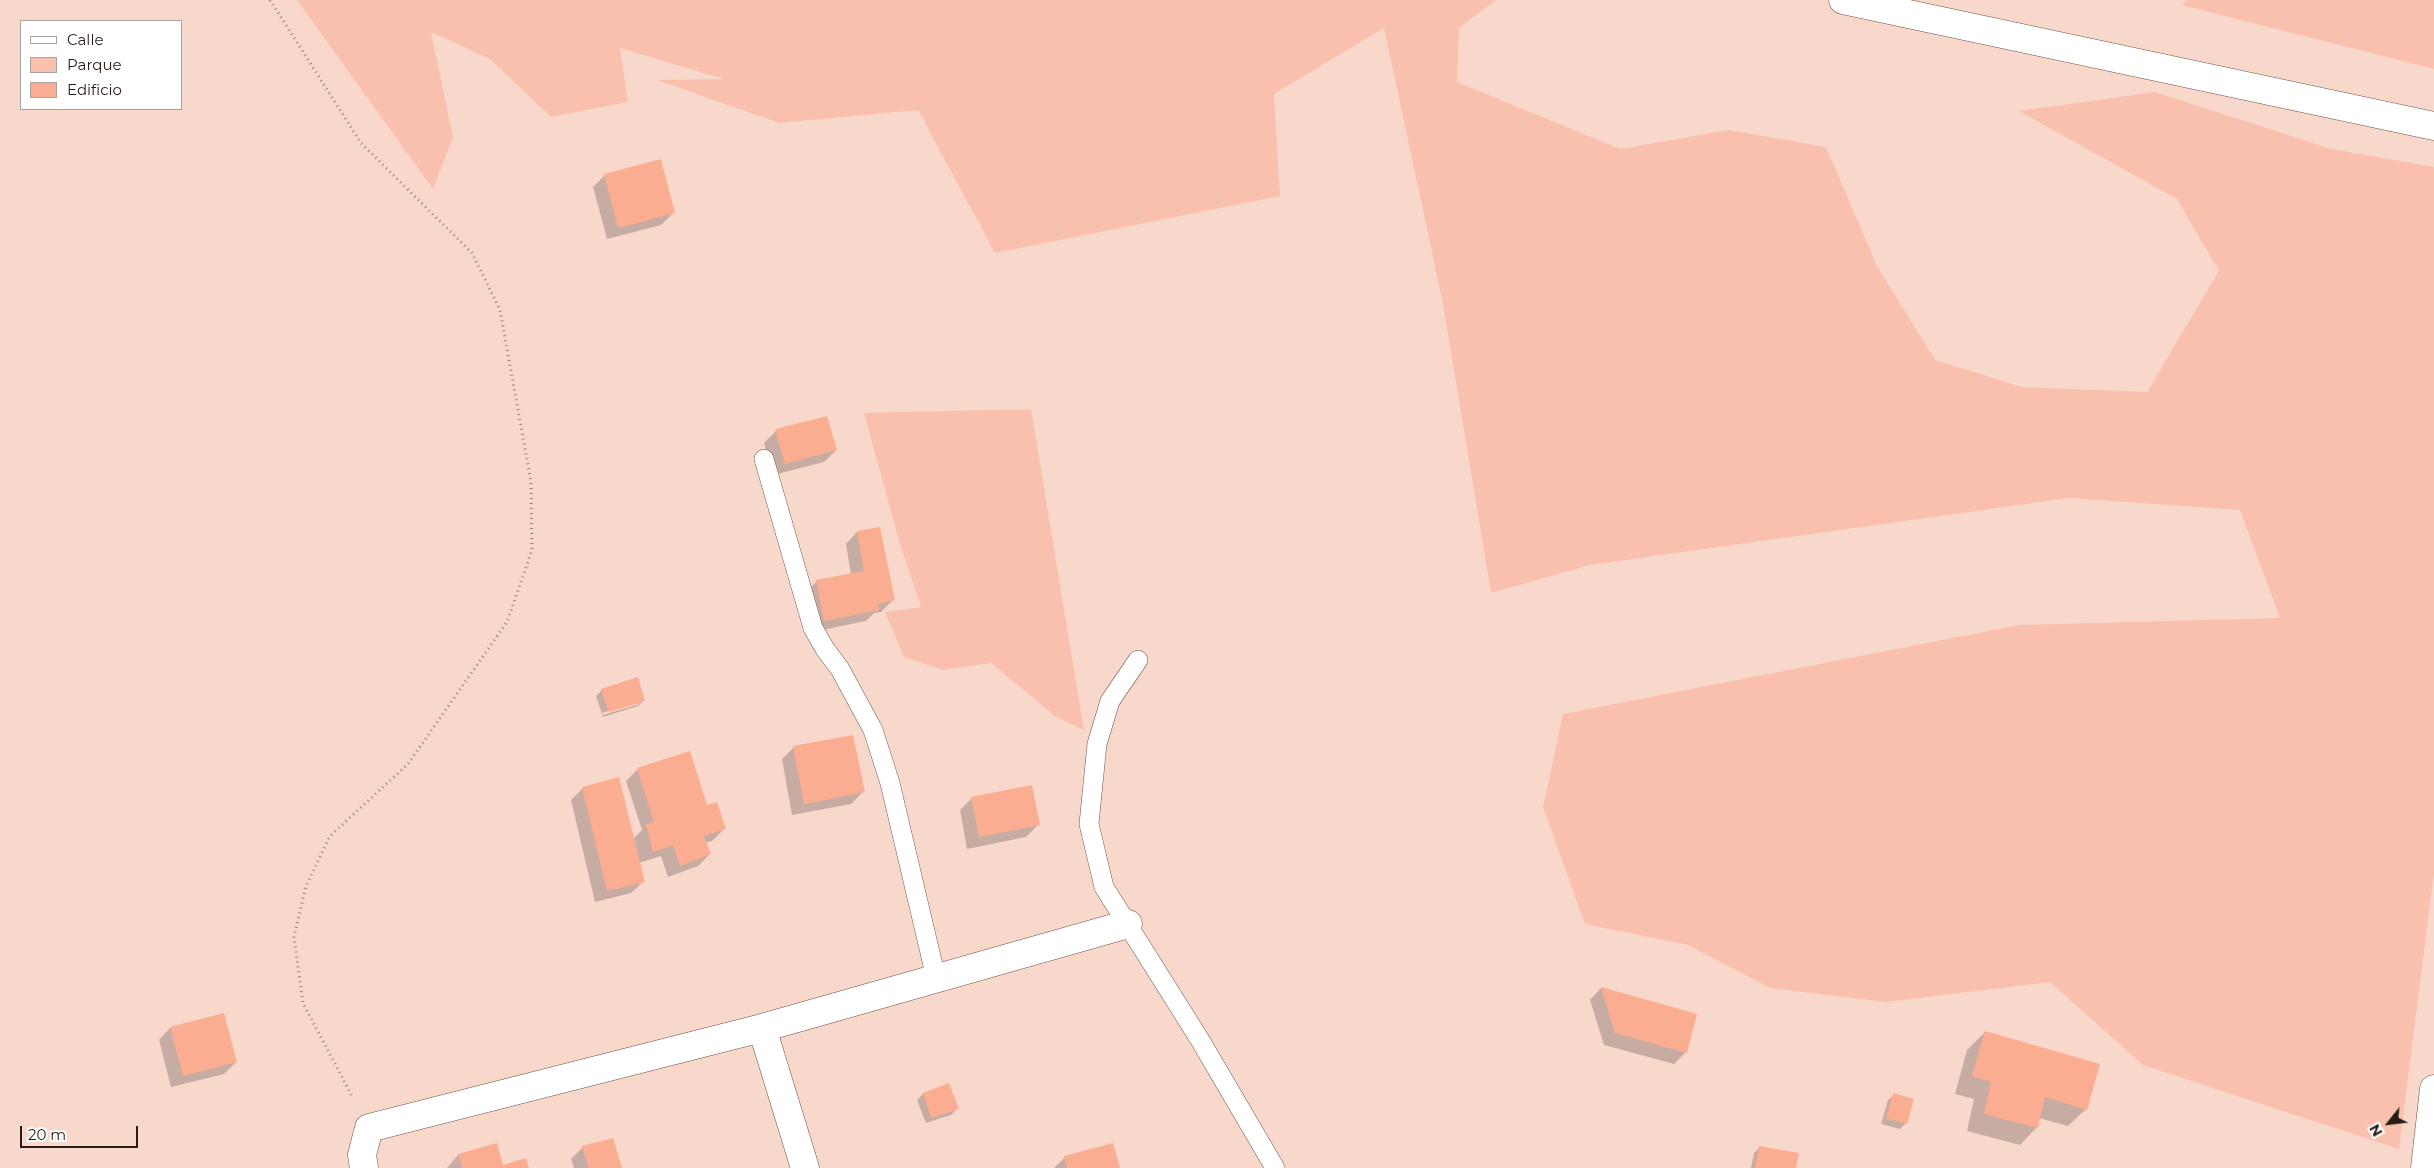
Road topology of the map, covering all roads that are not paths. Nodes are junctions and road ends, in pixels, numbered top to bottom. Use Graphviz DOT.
graph roads {
  1 [pos="1843,0"];
  2 [pos="2434,126"];
  3 [pos="764,459"];
  4 [pos="1138,660"];
  5 [pos="1128,924"];
  6 [pos="936,978"];
  7 [pos="762,1028"];
  8 [pos="2434,1089"];
  9 [pos="364,1168"];
  10 [pos="805,1168"];
  11 [pos="1276,1168"];
  12 [pos="2425,1168"];
  1 -- 2 [label="street"];
  3 -- 6 [label="lane"];
  4 -- 5 [label="lane"];
  5 -- 6 [label="street"];
  5 -- 11 [label="lane"];
  6 -- 7 [label="street"];
  7 -- 9 [label="street"];
  7 -- 10 [label="street"];
  8 -- 12 [label="street"];
}
